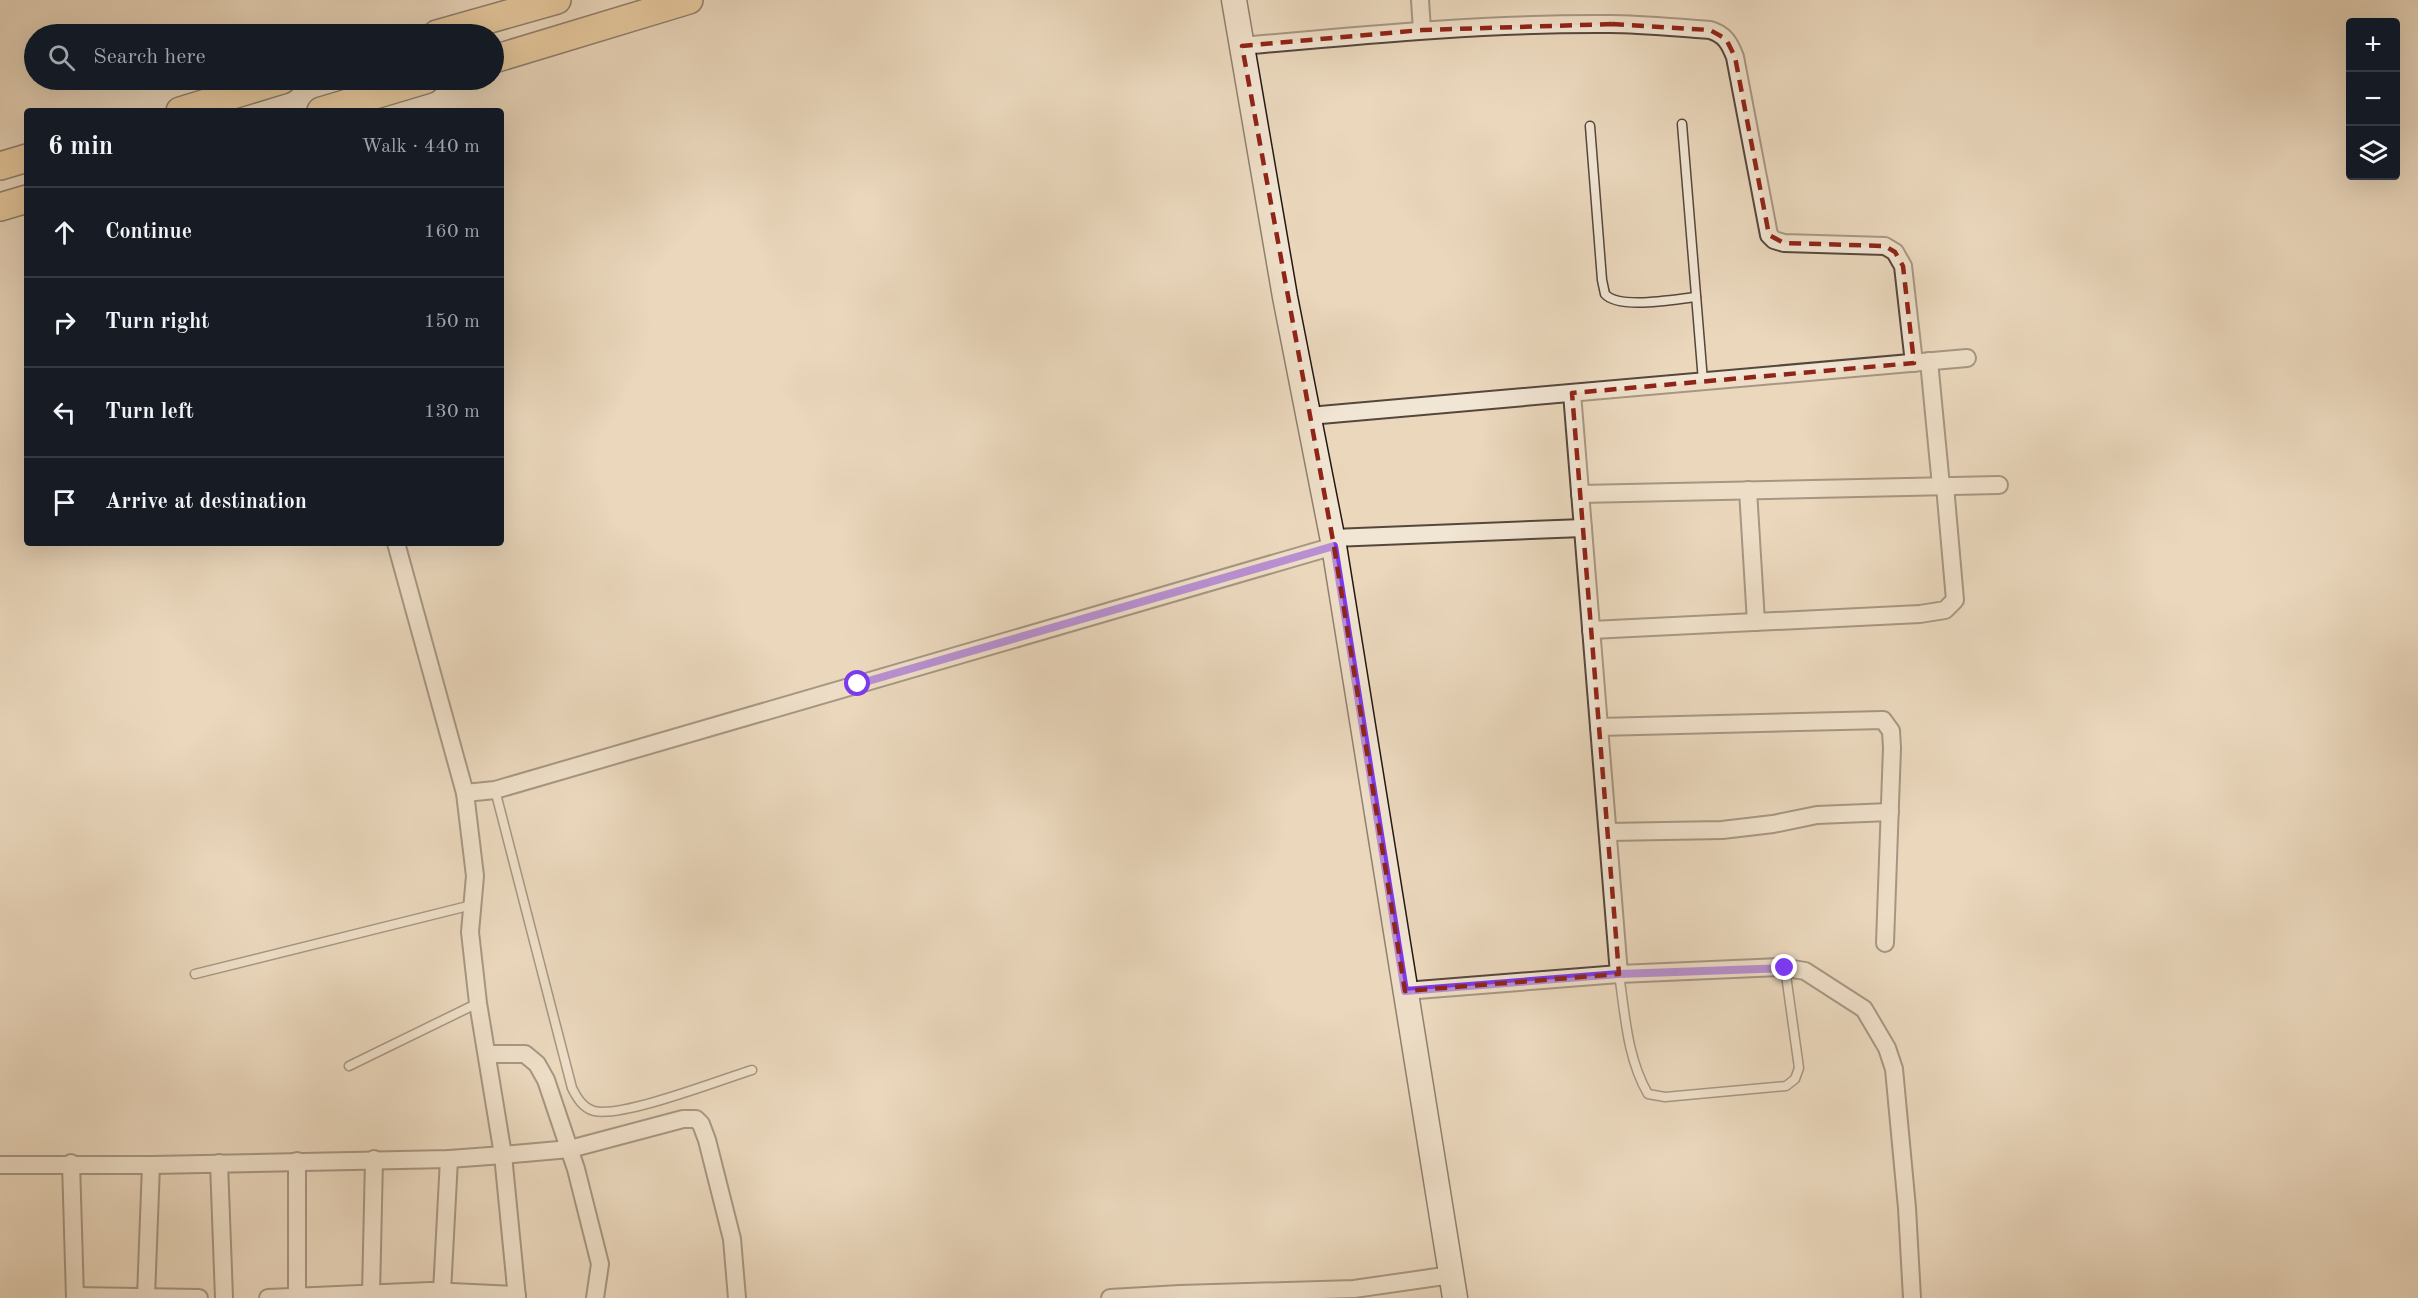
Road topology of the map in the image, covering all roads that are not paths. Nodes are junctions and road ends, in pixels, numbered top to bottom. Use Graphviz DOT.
graph roads {
  1 [pos="557,0"];
  2 [pos="689,0"];
  3 [pos="1234,0"];
  4 [pos="1420,0"];
  5 [pos="472,24"];
  6 [pos="1422,30"];
  7 [pos="1242,46"];
  8 [pos="504,56"];
  9 [pos="249,90"];
  10 [pos="391,90"];
  11 [pos="190,108"];
  12 [pos="331,108"];
  13 [pos="1682,124"];
  14 [pos="1590,126"];
  15 [pos="24,159"];
  16 [pos="0,166"];
  17 [pos="24,200"];
  18 [pos="0,207"];
  19 [pos="1696,297"];
  20 [pos="1966,358"];
  21 [pos="1921,362"];
  22 [pos="1703,381"];
  23 [pos="1572,393"];
  24 [pos="1309,416"];
  25 [pos="1999,485"];
  26 [pos="1943,486"];
  27 [pos="1748,490"];
  28 [pos="1580,494"];
  29 [pos="1583,528"];
  30 [pos="1334,542"];
  31 [pos="397,546"];
  32 [pos="1756,622"];
  33 [pos="1591,630"];
  34 [pos="1599,727"];
  35 [pos="495,789"];
  36 [pos="465,793"];
  37 [pos="1890,812"];
  38 [pos="1608,832"];
  39 [pos="473,905"];
  40 [pos="1885,943"];
  41 [pos="1785,968"];
  42 [pos="195,974"];
  43 [pos="1619,974"];
  44 [pos="1405,991"];
  45 [pos="478,1003"];
  46 [pos="487,1054"];
  47 [pos="349,1066"];
  48 [pos="752,1070"];
  49 [pos="570,1149"];
  50 [pos="503,1155"];
  51 [pos="374,1159"];
  52 [pos="449,1159"];
  53 [pos="297,1161"];
  54 [pos="71,1163"];
  55 [pos="219,1163"];
  56 [pos="0,1165"];
  57 [pos="151,1165"];
  58 [pos="1453,1286"];
  59 [pos="442,1292"];
  60 [pos="371,1295"];
  61 [pos="517,1296"];
  62 [pos="75,1297"];
  63 [pos="146,1297"];
  64 [pos="199,1298"];
  65 [pos="224,1298"];
  66 [pos="268,1298"];
  67 [pos="297,1298"];
  68 [pos="595,1298"];
  69 [pos="737,1298"];
  70 [pos="1110,1298"];
  71 [pos="1912,1298"];
  1 -- 5 [label="main road"];
  2 -- 8 [label="main road"];
  3 -- 7 [label="street"];
  4 -- 6 [label="street"];
  6 -- 7 [label="street"];
  6 -- 21 [label="street"];
  7 -- 24 [label="street"];
  9 -- 11 [label="main road"];
  10 -- 12 [label="main road"];
  13 -- 19 [label="lane"];
  14 -- 19 [label="lane"];
  15 -- 16 [label="main road"];
  17 -- 18 [label="main road"];
  19 -- 22 [label="lane"];
  20 -- 21 [label="street"];
  21 -- 22 [label="street"];
  21 -- 26 [label="street"];
  22 -- 23 [label="street"];
  23 -- 24 [label="street"];
  23 -- 28 [label="street"];
  24 -- 30 [label="street"];
  25 -- 26 [label="street"];
  26 -- 27 [label="street"];
  26 -- 32 [label="street"];
  27 -- 28 [label="street"];
  27 -- 32 [label="street"];
  28 -- 29 [label="street"];
  29 -- 30 [label="street"];
  29 -- 33 [label="street"];
  30 -- 35 [label="street"];
  30 -- 44 [label="street"];
  31 -- 36 [label="street"];
  32 -- 33 [label="street"];
  33 -- 34 [label="street"];
  34 -- 37 [label="street"];
  34 -- 38 [label="street"];
  35 -- 36 [label="street"];
  35 -- 48 [label="lane"];
  36 -- 39 [label="street"];
  37 -- 38 [label="street"];
  37 -- 40 [label="street"];
  38 -- 43 [label="street"];
  39 -- 42 [label="lane"];
  39 -- 45 [label="street"];
  41 -- 43 [label="street"];
  41 -- 43 [label="lane"];
  41 -- 71 [label="street"];
  43 -- 44 [label="street"];
  44 -- 58 [label="street"];
  45 -- 46 [label="street"];
  45 -- 47 [label="lane"];
  46 -- 49 [label="street"];
  46 -- 50 [label="street"];
  49 -- 50 [label="street"];
  49 -- 68 [label="street"];
  49 -- 69 [label="street"];
  50 -- 52 [label="street"];
  50 -- 61 [label="street"];
  51 -- 52 [label="street"];
  51 -- 53 [label="street"];
  51 -- 60 [label="street"];
  52 -- 59 [label="street"];
  53 -- 55 [label="street"];
  53 -- 67 [label="street"];
  54 -- 56 [label="street"];
  54 -- 57 [label="street"];
  54 -- 62 [label="street"];
  55 -- 57 [label="street"];
  55 -- 65 [label="street"];
  57 -- 63 [label="street"];
  58 -- 70 [label="street"];
  59 -- 60 [label="street"];
  59 -- 61 [label="street"];
  60 -- 67 [label="street"];
  62 -- 63 [label="street"];
  63 -- 64 [label="street"];
  66 -- 67 [label="street"];
}
